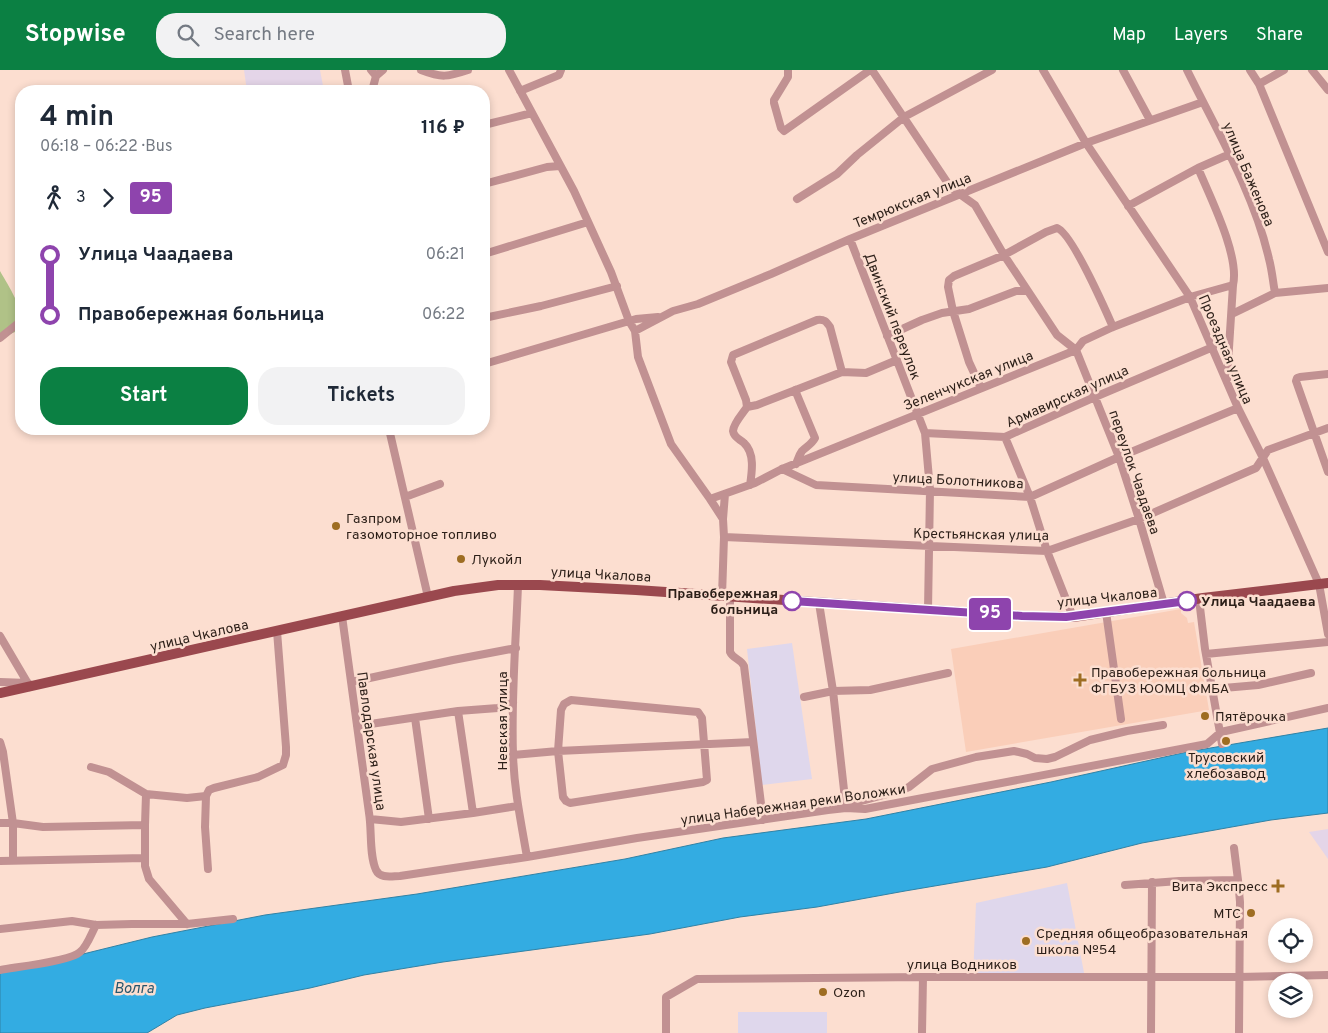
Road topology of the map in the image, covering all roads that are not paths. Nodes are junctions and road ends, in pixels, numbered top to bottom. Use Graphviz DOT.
graph roads {
  1 [pos="345,70"];
  2 [pos="383,70"];
  3 [pos="421,70"];
  4 [pos="468,70"];
  5 [pos="509,70"];
  6 [pos="561,70"];
  7 [pos="788,70"];
  8 [pos="871,70"];
  9 [pos="992,70"];
  10 [pos="1043,70"];
  11 [pos="1123,70"];
  12 [pos="1187,70"];
  13 [pos="1250,70"];
  14 [pos="1284,70"];
  15 [pos="1312,70"];
  16 [pos="374,73"];
  17 [pos="1259,84"];
  18 [pos="348,85"];
  19 [pos="1328,90"];
  20 [pos="520,91"];
  21 [pos="1203,102"];
  22 [pos="532,113"];
  23 [pos="904,117"];
  24 [pos="1150,120"];
  25 [pos="490,124"];
  26 [pos="1086,143"];
  27 [pos="1230,154"];
  28 [pos="560,166"];
  29 [pos="1198,168"];
  30 [pos="490,182"];
  31 [pos="961,195"];
  32 [pos="797,199"];
  33 [pos="1128,206"];
  34 [pos="588,222"];
  35 [pos="850,239"];
  36 [pos="490,252"];
  37 [pos="1328,252"];
  38 [pos="1004,255"];
  39 [pos="1233,285"];
  40 [pos="617,286"];
  41 [pos="1328,288"];
  42 [pos="1027,291"];
  43 [pos="1275,293"];
  44 [pos="1190,296"];
  45 [pos="953,311"];
  46 [pos="1232,314"];
  47 [pos="663,316"];
  48 [pos="490,317"];
  49 [pos="629,321"];
  50 [pos="15,326"];
  51 [pos="1113,327"];
  52 [pos="635,331"];
  53 [pos="887,336"];
  54 [pos="0,338"];
  55 [pos="1213,347"];
  56 [pos="1076,350"];
  57 [pos="897,360"];
  58 [pos="490,362"];
  59 [pos="842,372"];
  60 [pos="1328,374"];
  61 [pos="1227,381"];
  62 [pos="981,388"];
  63 [pos="795,390"];
  64 [pos="1095,397"];
  65 [pos="747,407"];
  66 [pos="1238,408"];
  67 [pos="918,414"];
  68 [pos="1328,428"];
  69 [pos="1314,432"];
  70 [pos="925,433"];
  71 [pos="390,435"];
  72 [pos="1005,438"];
  73 [pos="1119,457"];
  74 [pos="1263,458"];
  75 [pos="796,464"];
  76 [pos="782,469"];
  77 [pos="1328,472"];
  78 [pos="440,484"];
  79 [pos="750,485"];
  80 [pos="930,490"];
  81 [pos="725,494"];
  82 [pos="405,497"];
  83 [pos="1030,497"];
  84 [pos="710,499"];
  85 [pos="1140,519"];
  86 [pos="723,520"];
  87 [pos="724,537"];
  88 [pos="928,546"];
  89 [pos="1047,551"];
  90 [pos="1324,584"];
  91 [pos="518,585"];
  92 [pos="726,596"];
  93 [pos="428,597"];
  94 [pos="1199,599"];
  95 [pos="819,602"];
  96 [pos="1164,604"];
  97 [pos="928,610"];
  98 [pos="1106,612"];
  99 [pos="342,616"];
  100 [pos="1073,616"];
  101 [pos="277,631"];
  102 [pos="1328,634"];
  103 [pos="0,636"];
  104 [pos="1328,642"];
  105 [pos="516,648"];
  106 [pos="1206,654"];
  107 [pos="948,672"];
  108 [pos="1311,673"];
  109 [pos="0,682"];
  110 [pos="351,682"];
  111 [pos="29,685"];
  112 [pos="1212,689"];
  113 [pos="833,691"];
  114 [pos="0,694"];
  115 [pos="804,697"];
  116 [pos="513,702"];
  117 [pos="1328,708"];
  118 [pos="458,711"];
  119 [pos="415,718"];
  120 [pos="1120,719"];
  121 [pos="1164,725"];
  122 [pos="358,726"];
  123 [pos="1221,732"];
  124 [pos="0,742"];
  125 [pos="753,742"];
  126 [pos="704,744"];
  127 [pos="1222,744"];
  128 [pos="558,751"];
  129 [pos="513,755"];
  130 [pos="91,767"];
  131 [pos="146,794"];
  132 [pos="206,796"];
  133 [pos="517,806"];
  134 [pos="847,806"];
  135 [pos="473,813"];
  136 [pos="370,819"];
  137 [pos="429,819"];
  138 [pos="762,820"];
  139 [pos="0,823"];
  140 [pos="13,823"];
  141 [pos="145,825"];
  142 [pos="1234,848"];
  143 [pos="527,856"];
  144 [pos="145,858"];
  145 [pos="13,860"];
  146 [pos="0,861"];
  147 [pos="208,869"];
  148 [pos="375,869"];
  149 [pos="1238,880"];
  150 [pos="1152,882"];
  151 [pos="1125,885"];
  152 [pos="233,919"];
  153 [pos="186,924"];
  154 [pos="96,925"];
  155 [pos="0,929"];
  156 [pos="0,970"];
  157 [pos="1328,975"];
  158 [pos="923,977"];
  159 [pos="1151,977"];
  160 [pos="1239,977"];
  161 [pos="666,1033"];
  162 [pos="922,1033"];
  163 [pos="1151,1033"];
  164 [pos="1239,1033"];
  1 -- 18 [label="street"];
  2 -- 16 [label="street"];
  3 -- 4 [label="street"];
  5 -- 20 [label="street"];
  6 -- 20 [label="street"];
  7 -- 8 [label="street"];
  8 -- 23 [label="street"];
  9 -- 23 [label="street"];
  10 -- 26 [label="street, Проездная улица"];
  11 -- 24 [label="street"];
  12 -- 21 [label="street, улица Баженова"];
  13 -- 17 [label="street"];
  14 -- 17 [label="street"];
  15 -- 19 [label="street"];
  17 -- 37 [label="street"];
  20 -- 22 [label="street"];
  21 -- 24 [label="street, Темрюкская улица"];
  21 -- 27 [label="street, улица Баженова"];
  22 -- 25 [label="street"];
  22 -- 28 [label="street"];
  23 -- 31 [label="street"];
  23 -- 32 [label="street"];
  24 -- 26 [label="street, Темрюкская улица"];
  26 -- 31 [label="street, Темрюкская улица"];
  26 -- 33 [label="street, Проездная улица"];
  27 -- 29 [label="street"];
  27 -- 43 [label="street, улица Баженова"];
  28 -- 30 [label="street"];
  28 -- 34 [label="street"];
  29 -- 33 [label="street"];
  29 -- 39 [label="street"];
  31 -- 35 [label="street, Темрюкская улица"];
  31 -- 38 [label="street"];
  33 -- 44 [label="street, Проездная улица"];
  34 -- 36 [label="street"];
  34 -- 40 [label="street"];
  35 -- 47 [label="street, Темрюкская улица"];
  35 -- 53 [label="street, Двинский переулок"];
  38 -- 42 [label="street"];
  38 -- 45 [label="street"];
  38 -- 51 [label="street"];
  39 -- 44 [label="street, Зеленчукская улица"];
  39 -- 46 [label="street"];
  40 -- 48 [label="street"];
  40 -- 49 [label="street"];
  41 -- 43 [label="street"];
  42 -- 45 [label="street"];
  42 -- 56 [label="street"];
  43 -- 46 [label="street"];
  44 -- 51 [label="street, Зеленчукская улица"];
  44 -- 55 [label="street, Проездная улица"];
  45 -- 53 [label="street"];
  45 -- 62 [label="street"];
  46 -- 61 [label="street"];
  47 -- 49 [label="street"];
  47 -- 52 [label="street, Темрюкская улица"];
  49 -- 52 [label="street"];
  49 -- 58 [label="street"];
  50 -- 54 [label="street"];
  51 -- 56 [label="street, Зеленчукская улица"];
  52 -- 84 [label="street"];
  53 -- 57 [label="street, Двинский переулок"];
  55 -- 61 [label="street, Проездная улица"];
  55 -- 64 [label="street, Армавирская улица"];
  56 -- 62 [label="street, Зеленчукская улица"];
  56 -- 64 [label="street, переулок Чаадаева"];
  57 -- 59 [label="street"];
  57 -- 67 [label="street, Двинский переулок"];
  59 -- 63 [label="street"];
  59 -- 65 [label="street"];
  60 -- 69 [label="street"];
  61 -- 66 [label="street, Проездная улица"];
  62 -- 67 [label="street, Зеленчукская улица"];
  63 -- 65 [label="street"];
  63 -- 75 [label="street"];
  64 -- 72 [label="street, Армавирская улица"];
  64 -- 73 [label="street, переулок Чаадаева"];
  65 -- 79 [label="street"];
  66 -- 73 [label="street, улица Болотникова"];
  66 -- 74 [label="street, Проездная улица"];
  67 -- 70 [label="street, Двинский переулок"];
  67 -- 75 [label="street, Зеленчукская улица"];
  68 -- 69 [label="street, Крестьянская улица"];
  69 -- 74 [label="street, Крестьянская улица"];
  69 -- 77 [label="street"];
  70 -- 72 [label="street, Армавирская улица"];
  70 -- 80 [label="street, Двинский переулок"];
  71 -- 82 [label="street"];
  72 -- 83 [label="street"];
  73 -- 83 [label="street, улица Болотникова"];
  73 -- 85 [label="street, переулок Чаадаева"];
  74 -- 85 [label="street, Крестьянская улица"];
  74 -- 90 [label="street, Проездная улица"];
  75 -- 76 [label="street, Зеленчукская улица"];
  76 -- 79 [label="street, Зеленчукская улица"];
  76 -- 80 [label="street, улица Болотникова"];
  78 -- 82 [label="street"];
  79 -- 81 [label="street, Зеленчукская улица"];
  80 -- 83 [label="street, улица Болотникова"];
  80 -- 88 [label="street, Двинский переулок"];
  81 -- 84 [label="street, Зеленчукская улица"];
  81 -- 86 [label="street"];
  82 -- 93 [label="street"];
  83 -- 89 [label="street"];
  84 -- 86 [label="street"];
  85 -- 89 [label="street, Крестьянская улица"];
  85 -- 96 [label="street, переулок Чаадаева"];
  86 -- 87 [label="street"];
  87 -- 88 [label="street, Крестьянская улица"];
  87 -- 92 [label="street"];
  88 -- 89 [label="street, Крестьянская улица"];
  88 -- 97 [label="street, Двинский переулок"];
  89 -- 100 [label="street"];
  90 -- 94 [label="main road, улица Чкалова"];
  90 -- 102 [label="street, Проездная улица"];
  91 -- 92 [label="main road, улица Чкалова"];
  91 -- 93 [label="main road, улица Чкалова"];
  91 -- 105 [label="street, Невская улица"];
  92 -- 95 [label="main road, улица Чкалова"];
  92 -- 125 [label="street"];
  93 -- 99 [label="main road, улица Чкалова"];
  94 -- 96 [label="main road, улица Чкалова"];
  94 -- 106 [label="street"];
  95 -- 97 [label="main road, улица Чкалова"];
  95 -- 113 [label="street"];
  96 -- 98 [label="main road, улица Чкалова"];
  97 -- 100 [label="main road, улица Чкалова"];
  98 -- 100 [label="main road, улица Чкалова"];
  98 -- 120 [label="street"];
  99 -- 101 [label="main road, улица Чкалова"];
  99 -- 110 [label="street, Павлодарская улица"];
  101 -- 111 [label="main road, улица Чкалова"];
  101 -- 132 [label="street"];
  103 -- 111 [label="street"];
  104 -- 106 [label="street"];
  105 -- 110 [label="street"];
  105 -- 116 [label="street, Невская улица"];
  106 -- 112 [label="street"];
  107 -- 113 [label="street"];
  108 -- 112 [label="street"];
  109 -- 111 [label="street"];
  110 -- 122 [label="street, Павлодарская улица"];
  111 -- 114 [label="main road, улица Чкалова"];
  112 -- 123 [label="street"];
  113 -- 115 [label="street"];
  113 -- 134 [label="street"];
  116 -- 118 [label="street"];
  116 -- 129 [label="street, Невская улица"];
  117 -- 123 [label="street, улица Набережная реки Воложки"];
  118 -- 119 [label="street"];
  118 -- 135 [label="street"];
  119 -- 122 [label="street"];
  119 -- 137 [label="street"];
  121 -- 134 [label="street"];
  122 -- 136 [label="street, Павлодарская улица"];
  123 -- 127 [label="street"];
  123 -- 134 [label="street, улица Набережная реки Воложки"];
  124 -- 140 [label="street"];
  125 -- 126 [label="street"];
  125 -- 138 [label="street"];
  126 -- 128 [label="street"];
  126 -- 128 [label="street"];
  126 -- 128 [label="street"];
  128 -- 129 [label="street"];
  129 -- 133 [label="street, Невская улица"];
  130 -- 131 [label="street"];
  131 -- 132 [label="street"];
  131 -- 141 [label="street"];
  132 -- 147 [label="street"];
  133 -- 135 [label="street"];
  133 -- 143 [label="street, Невская улица"];
  134 -- 138 [label="street, улица Набережная реки Воложки"];
  135 -- 137 [label="street"];
  136 -- 137 [label="street"];
  136 -- 148 [label="street, Павлодарская улица"];
  138 -- 143 [label="street, улица Набережная реки Воложки"];
  139 -- 140 [label="street"];
  140 -- 141 [label="street"];
  140 -- 145 [label="street"];
  141 -- 144 [label="street"];
  142 -- 149 [label="street"];
  143 -- 148 [label="street, улица Набережная реки Воложки"];
  144 -- 145 [label="street"];
  144 -- 153 [label="street"];
  145 -- 146 [label="street"];
  149 -- 150 [label="street"];
  149 -- 160 [label="street"];
  150 -- 151 [label="street"];
  150 -- 159 [label="street"];
  152 -- 153 [label="street"];
  153 -- 154 [label="street"];
  154 -- 155 [label="street"];
  154 -- 156 [label="street"];
  157 -- 160 [label="street, улица Водников"];
  158 -- 159 [label="street, улица Водников"];
  158 -- 161 [label="street, улица Водников"];
  158 -- 162 [label="street"];
  159 -- 160 [label="street, улица Водников"];
  159 -- 163 [label="street"];
  160 -- 164 [label="street"];
}
